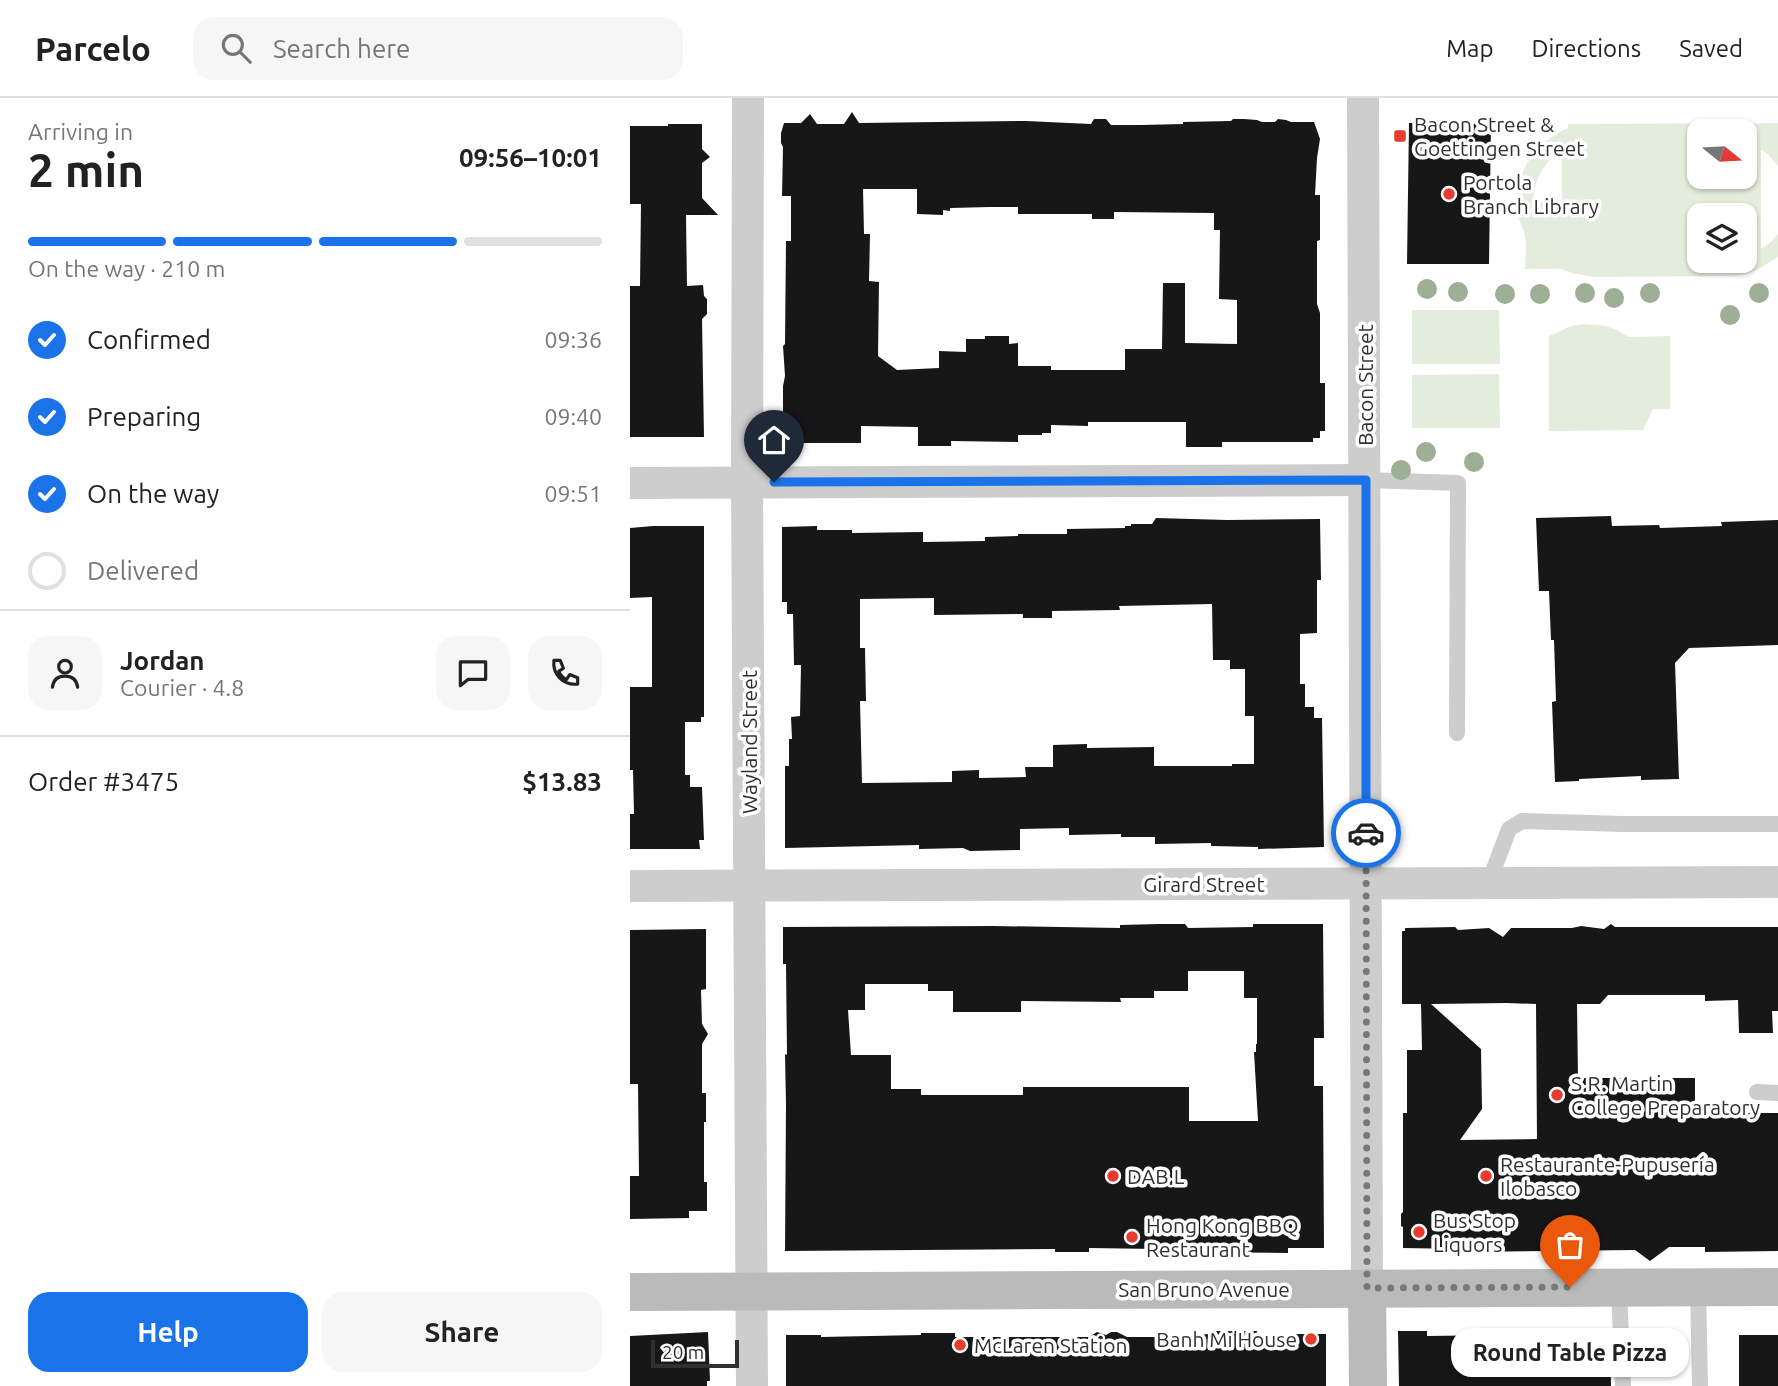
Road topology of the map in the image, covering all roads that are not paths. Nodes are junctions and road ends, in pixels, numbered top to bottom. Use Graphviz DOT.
graph roads {
  1 [pos="748,98"];
  2 [pos="1363,98"];
  3 [pos="1366,480"];
  4 [pos="747,482"];
  5 [pos="630,483"];
  6 [pos="1457,733"];
  7 [pos="1778,824"];
  8 [pos="1778,882"];
  9 [pos="1366,883"];
  10 [pos="1489,883"];
  11 [pos="630,886"];
  12 [pos="750,886"];
  13 [pos="1757,1092"];
  14 [pos="1778,1093"];
  15 [pos="1619,1287"];
  16 [pos="1698,1287"];
  17 [pos="1778,1287"];
  18 [pos="1367,1288"];
  19 [pos="751,1291"];
  20 [pos="630,1292"];
  21 [pos="752,1386"];
  22 [pos="1368,1386"];
  23 [pos="1623,1386"];
  24 [pos="1700,1386"];
  1 -- 4 [label="street, Wayland Street"];
  2 -- 3 [label="street, Bacon Street"];
  3 -- 4 [label="street"];
  3 -- 6 [label="lane"];
  3 -- 9 [label="street, Bacon Street"];
  4 -- 5 [label="street"];
  4 -- 12 [label="street, Wayland Street"];
  7 -- 10 [label="lane"];
  8 -- 10 [label="street, Girard Street"];
  9 -- 10 [label="street, Girard Street"];
  9 -- 12 [label="street, Girard Street"];
  9 -- 18 [label="street, Bacon Street"];
  11 -- 12 [label="street, Girard Street"];
  12 -- 19 [label="street, Wayland Street"];
  13 -- 14 [label="lane"];
  15 -- 16 [label="main road, San Bruno Avenue"];
  15 -- 18 [label="main road, San Bruno Avenue"];
  15 -- 23 [label="lane"];
  16 -- 17 [label="main road, San Bruno Avenue"];
  16 -- 24 [label="lane"];
  18 -- 19 [label="main road, San Bruno Avenue"];
  18 -- 22 [label="main road, Bacon Street"];
  19 -- 20 [label="main road, San Bruno Avenue"];
  19 -- 21 [label="street, Wayland Street"];
}
